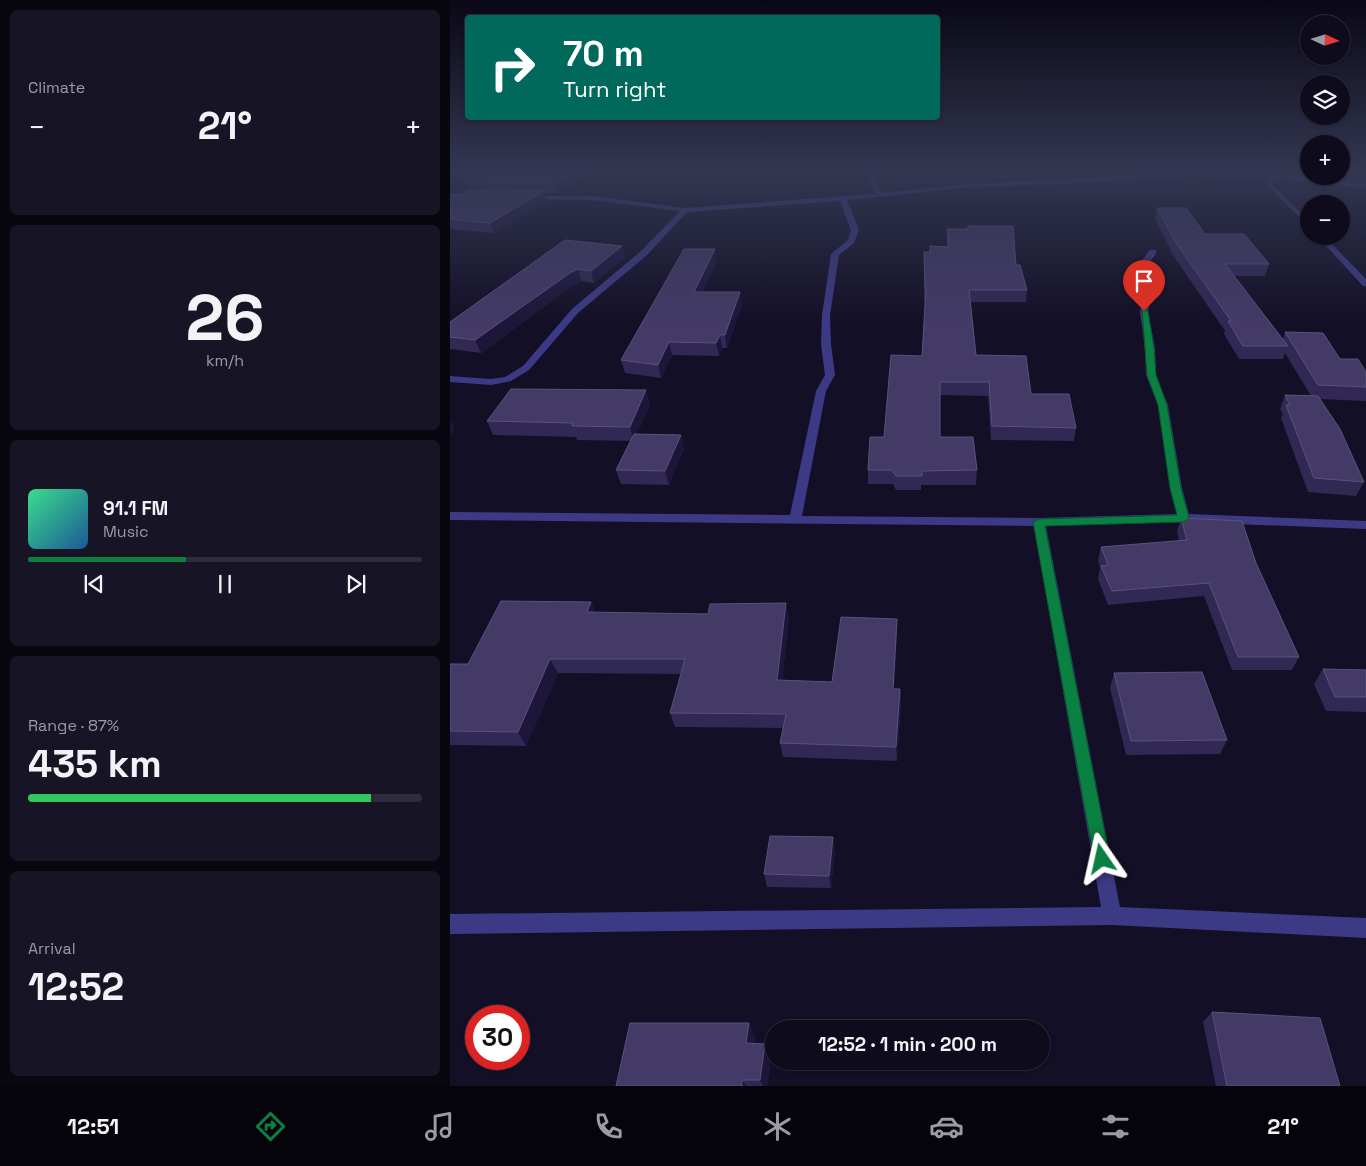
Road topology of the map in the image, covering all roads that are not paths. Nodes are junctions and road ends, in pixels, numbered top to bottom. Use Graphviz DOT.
graph roads {
  1 [pos="674,222"];
  2 [pos="853,222"];
  3 [pos="1329,245"];
  4 [pos="1153,252"];
  5 [pos="1366,284"];
  6 [pos="450,379"];
  7 [pos="450,516"];
  8 [pos="1184,518"];
  9 [pos="795,520"];
  10 [pos="1039,522"];
  11 [pos="1366,526"];
  12 [pos="1112,916"];
  13 [pos="450,924"];
  14 [pos="1366,928"];
  1 -- 6 [label="street"];
  2 -- 9 [label="street"];
  3 -- 5 [label="street"];
  4 -- 8 [label="street"];
  7 -- 9 [label="street"];
  8 -- 10 [label="street"];
  8 -- 11 [label="street"];
  9 -- 10 [label="street"];
  10 -- 12 [label="street"];
  12 -- 13 [label="street"];
  12 -- 14 [label="street"];
}
